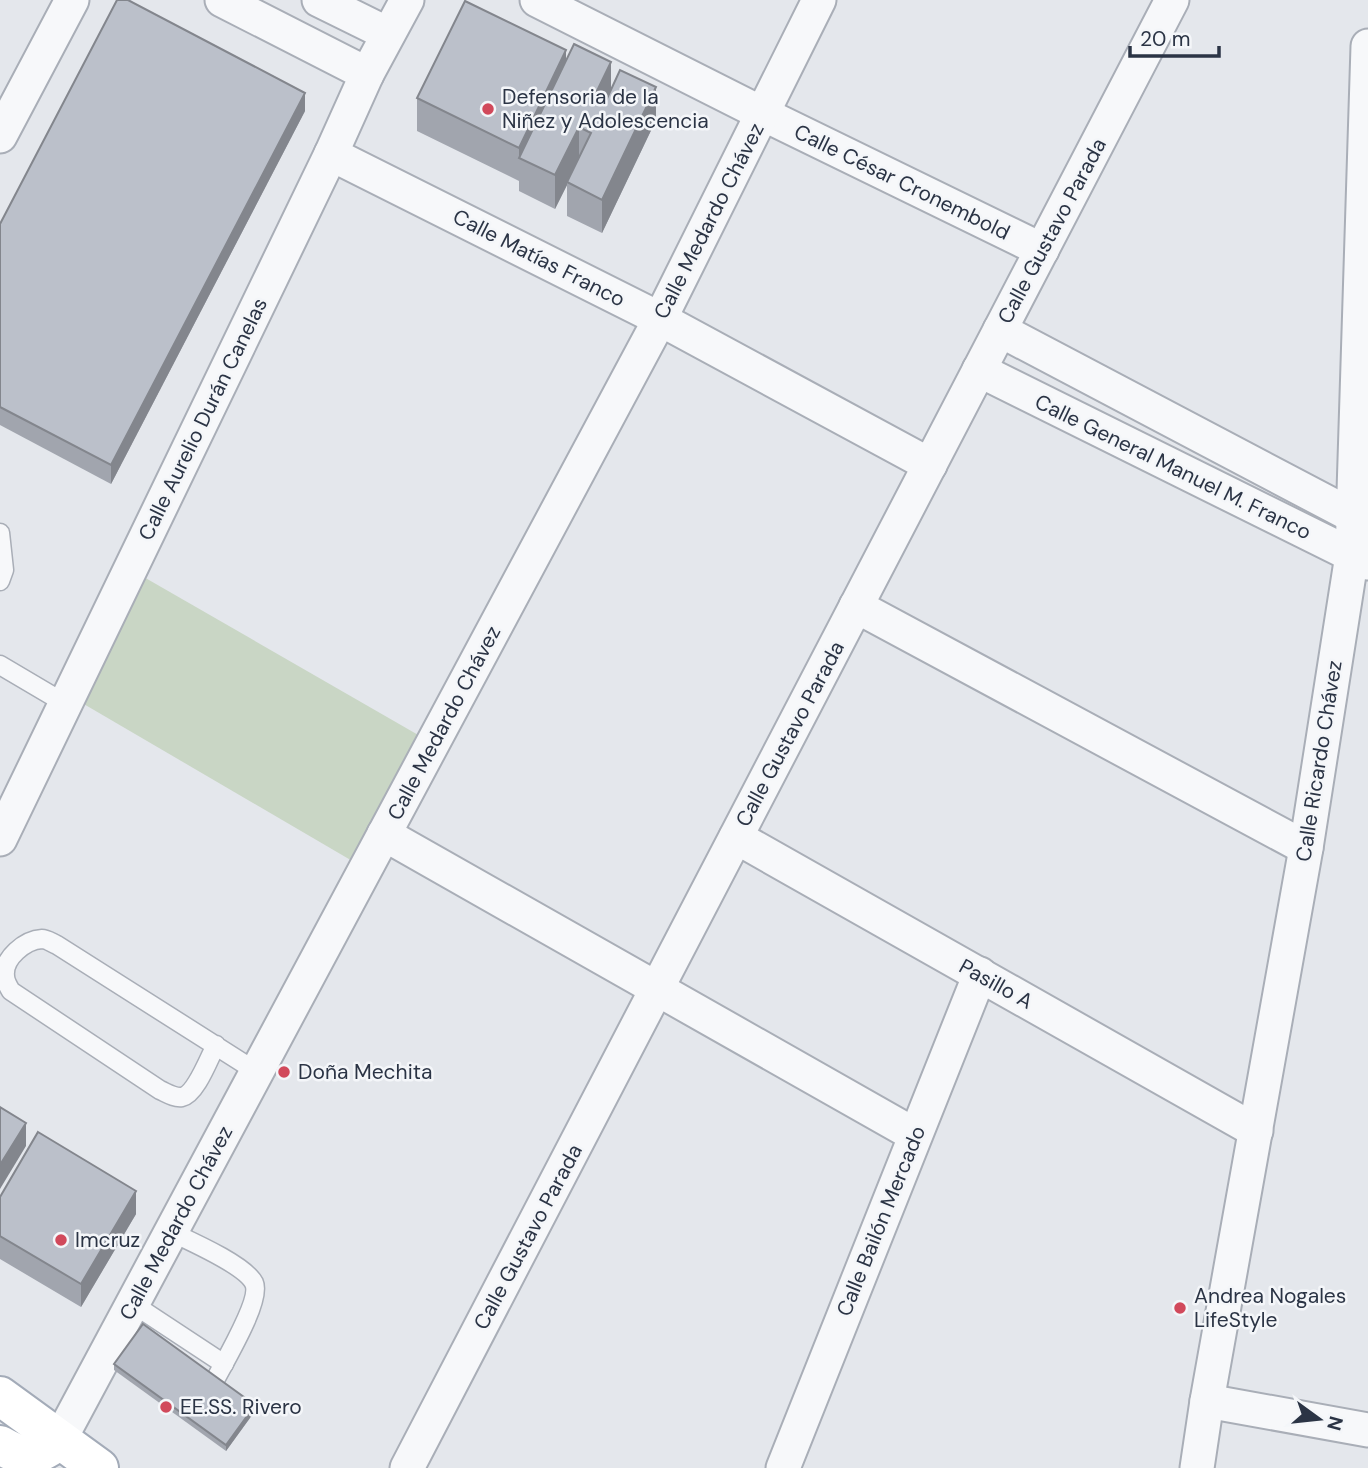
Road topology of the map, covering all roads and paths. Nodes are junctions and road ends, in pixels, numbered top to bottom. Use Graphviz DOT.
graph roads {
  1 [pos="72,0"];
  2 [pos="222,0"];
  3 [pos="319,0"];
  4 [pos="407,0"];
  5 [pos="537,0"];
  6 [pos="819,0"];
  7 [pos="1172,0"];
  8 [pos="258,8"];
  9 [pos="388,34"];
  10 [pos="1368,47"];
  11 [pos="367,74"];
  12 [pos="763,114"];
  13 [pos="0,136"];
  14 [pos="331,154"];
  15 [pos="1042,250"];
  16 [pos="660,319"];
  17 [pos="1000,330"];
  18 [pos="979,370"];
  19 [pos="930,465"];
  20 [pos="1361,521"];
  21 [pos="0,533"];
  22 [pos="1360,559"];
  23 [pos="0,581"];
  24 [pos="856,606"];
  25 [pos="0,665"];
  26 [pos="66,704"];
  27 [pos="384,834"];
  28 [pos="736,837"];
  29 [pos="0,839"];
  30 [pos="1306,848"];
  31 [pos="980,974"];
  32 [pos="657,989"];
  33 [pos="216,1045"];
  34 [pos="257,1072"];
  35 [pos="1256,1131"];
  36 [pos="915,1135"];
  37 [pos="171,1232"];
  38 [pos="132,1304"];
  39 [pos="224,1364"];
  40 [pos="214,1382"];
  41 [pos="0,1396"];
  42 [pos="1207,1401"];
  43 [pos="1368,1430"];
  44 [pos="59,1441"];
  45 [pos="0,1445"];
  46 [pos="99,1468"];
  47 [pos="407,1468"];
  48 [pos="783,1468"];
  49 [pos="1197,1468"];
  1 -- 13 [label="street"];
  2 -- 8 [label="street"];
  3 -- 9 [label="street"];
  4 -- 9 [label="street, Calle Aurelio Durán Canelas"];
  5 -- 12 [label="street, Calle César Cronembold"];
  6 -- 12 [label="street, Calle Medardo Chávez"];
  7 -- 15 [label="street, Calle Gustavo Parada"];
  8 -- 11 [label="street"];
  9 -- 11 [label="street, Calle Aurelio Durán Canelas"];
  10 -- 20 [label="street, Calle Ricardo Chávez"];
  11 -- 14 [label="street, Calle Aurelio Durán Canelas"];
  12 -- 15 [label="street, Calle César Cronembold"];
  12 -- 16 [label="street, Calle Medardo Chávez"];
  14 -- 16 [label="street, Calle Matías Franco"];
  14 -- 26 [label="street, Calle Aurelio Durán Canelas"];
  15 -- 17 [label="street, Calle Gustavo Parada"];
  16 -- 19 [label="street, Calle Matías Franco"];
  16 -- 27 [label="street, Calle Medardo Chávez"];
  17 -- 18 [label="street, Calle Gustavo Parada"];
  17 -- 20 [label="street, Calle General Manuel M. Franco"];
  18 -- 19 [label="street, Calle Gustavo Parada"];
  18 -- 22 [label="street, Calle General Manuel M. Franco"];
  19 -- 24 [label="street, Calle Gustavo Parada"];
  20 -- 22 [label="street, Calle Ricardo Chávez"];
  21 -- 23 [label="lane"];
  22 -- 30 [label="street, Calle Ricardo Chávez"];
  24 -- 28 [label="street, Calle Gustavo Parada"];
  24 -- 30 [label="street"];
  25 -- 26 [label="lane"];
  26 -- 29 [label="street, Calle Aurelio Durán Canelas"];
  27 -- 32 [label="street"];
  27 -- 34 [label="street, Calle Medardo Chávez"];
  28 -- 31 [label="street, Pasillo A"];
  28 -- 32 [label="street, Calle Gustavo Parada"];
  30 -- 35 [label="street, Calle Ricardo Chávez"];
  31 -- 35 [label="street, Pasillo A"];
  31 -- 36 [label="street, Calle Bailón Mercado"];
  32 -- 36 [label="street"];
  32 -- 47 [label="street, Calle Gustavo Parada"];
  33 -- 33 [label="lane"];
  33 -- 34 [label="lane"];
  34 -- 37 [label="street, Calle Medardo Chávez"];
  35 -- 42 [label="street, Calle Ricardo Chávez"];
  36 -- 48 [label="street, Calle Bailón Mercado"];
  37 -- 38 [label="street, Calle Medardo Chávez"];
  37 -- 39 [label="lane"];
  38 -- 39 [label="lane"];
  38 -- 44 [label="street, Calle Medardo Chávez"];
  39 -- 40 [label="lane"];
  41 -- 44 [label="main road"];
  42 -- 43 [label="street"];
  42 -- 49 [label="street, Calle Ricardo Chávez"];
  44 -- 45 [label="main road"];
  44 -- 46 [label="main road"];
}
